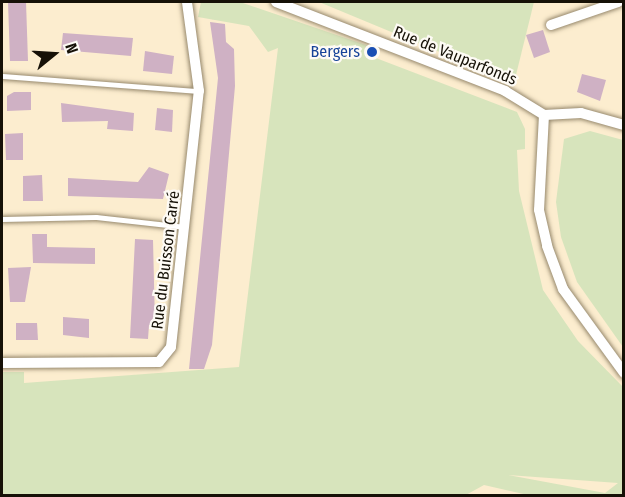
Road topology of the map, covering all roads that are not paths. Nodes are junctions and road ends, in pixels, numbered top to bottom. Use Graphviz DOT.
graph roads {
  1 [pos="187,2"];
  2 [pos="276,2"];
  3 [pos="618,2"];
  4 [pos="551,25"];
  5 [pos="2,76"];
  6 [pos="199,91"];
  7 [pos="544,115"];
  8 [pos="624,125"];
  9 [pos="2,219"];
  10 [pos="186,227"];
  11 [pos="2,363"];
  12 [pos="624,373"];
  1 -- 6 [label="street, Rue du Buisson Carré"];
  2 -- 7 [label="street, Rue de Vauparfonds"];
  3 -- 4 [label="street"];
  5 -- 6 [label="lane"];
  6 -- 10 [label="street, Rue du Buisson Carré"];
  7 -- 8 [label="street"];
  7 -- 12 [label="street"];
  9 -- 10 [label="lane"];
  10 -- 11 [label="street, Rue du Buisson Carré"];
}
